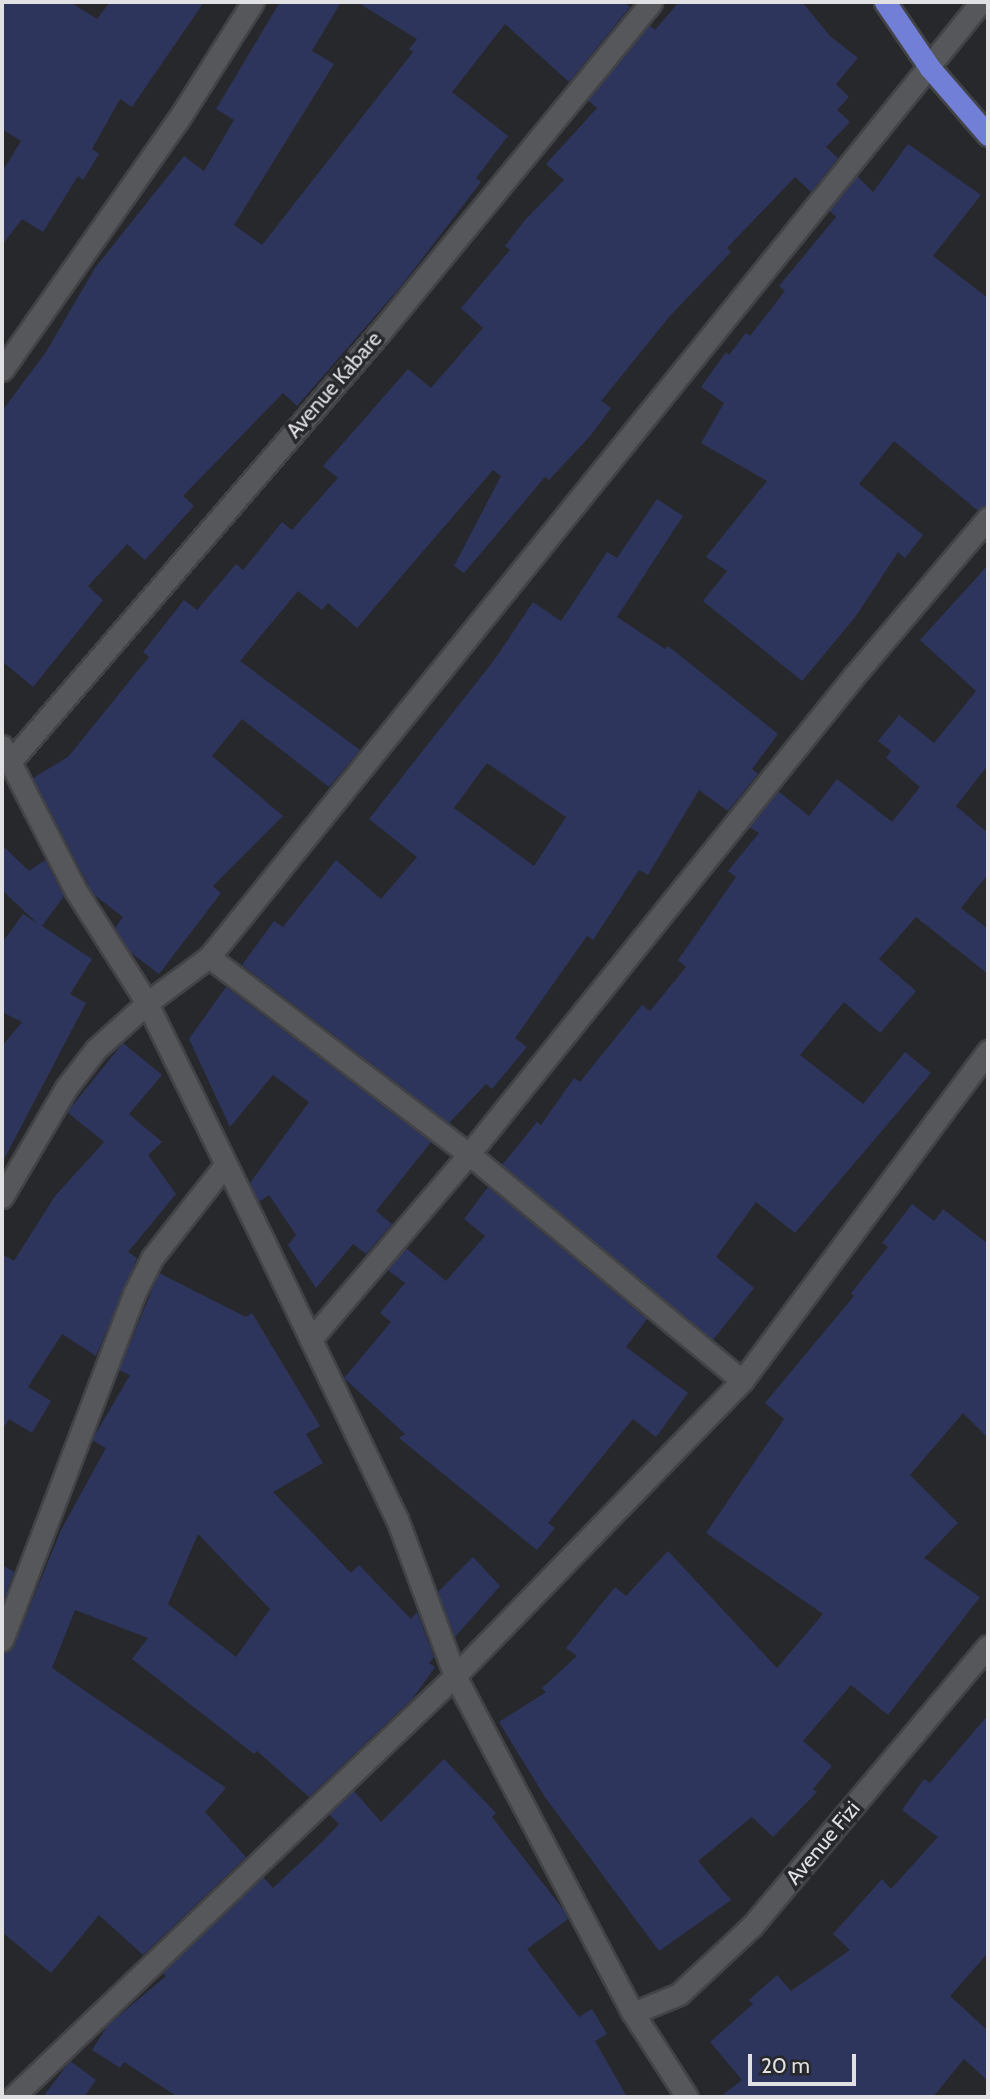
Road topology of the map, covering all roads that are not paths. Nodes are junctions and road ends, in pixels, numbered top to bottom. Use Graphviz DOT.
graph roads {
  1 [pos="253,2"];
  2 [pos="651,2"];
  3 [pos="885,2"];
  4 [pos="981,2"];
  5 [pos="930,68"];
  6 [pos="988,135"];
  7 [pos="2,370"];
  8 [pos="988,519"];
  9 [pos="5,754"];
  10 [pos="209,957"];
  11 [pos="147,1003"];
  12 [pos="988,1051"];
  13 [pos="469,1154"];
  14 [pos="225,1165"];
  15 [pos="2,1197"];
  16 [pos="311,1339"];
  17 [pos="742,1381"];
  18 [pos="2,1640"];
  19 [pos="988,1646"];
  20 [pos="456,1676"];
  21 [pos="633,2012"];
  22 [pos="13,2097"];
  23 [pos="687,2097"];
  1 -- 7 [label="street"];
  2 -- 9 [label="street, Avenue Kabare"];
  3 -- 5 [label="highway"];
  4 -- 5 [label="street"];
  5 -- 6 [label="highway"];
  5 -- 10 [label="street"];
  8 -- 13 [label="street"];
  9 -- 11 [label="street"];
  10 -- 11 [label="street"];
  10 -- 13 [label="street"];
  11 -- 14 [label="street"];
  11 -- 15 [label="street"];
  12 -- 17 [label="street"];
  13 -- 16 [label="street"];
  13 -- 17 [label="street"];
  14 -- 16 [label="street"];
  14 -- 18 [label="street"];
  16 -- 20 [label="street"];
  17 -- 20 [label="street"];
  19 -- 21 [label="street, Avenue Fizi"];
  20 -- 21 [label="street"];
  20 -- 22 [label="street"];
  21 -- 23 [label="street"];
}
